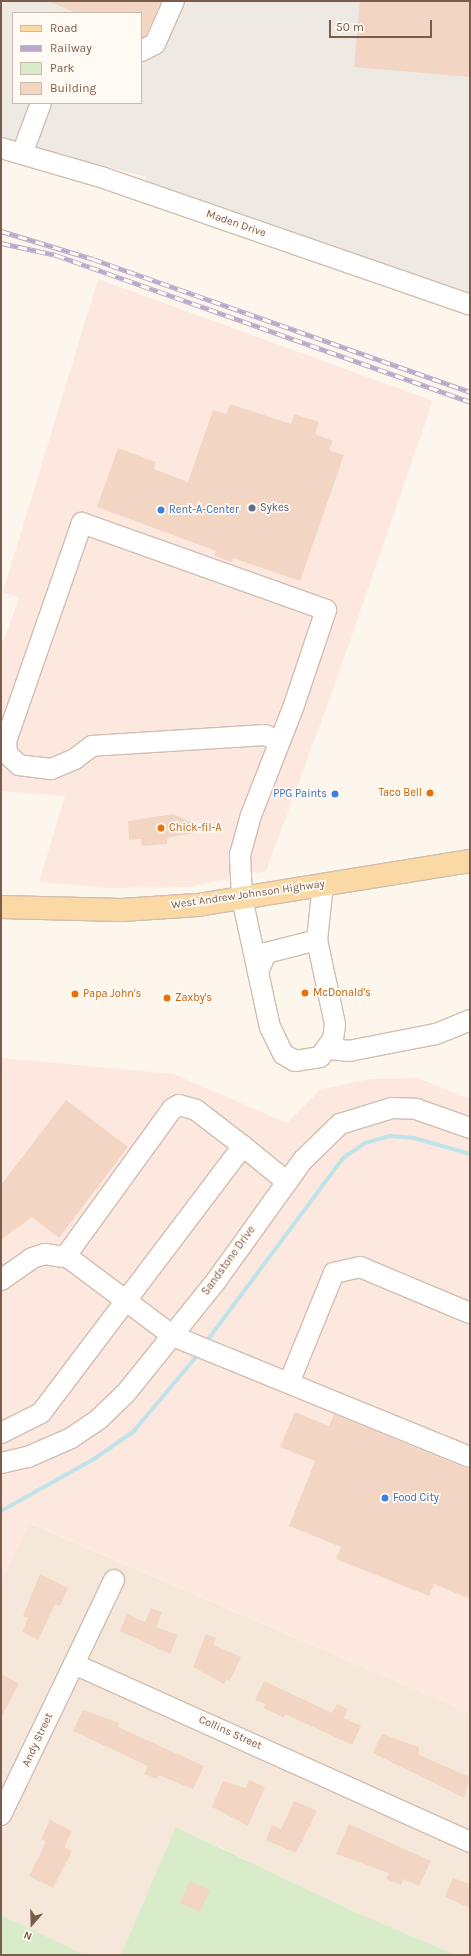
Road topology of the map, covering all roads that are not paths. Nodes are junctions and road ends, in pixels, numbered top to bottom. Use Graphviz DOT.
graph roads {
  1 [pos="174,1"];
  2 [pos="142,51"];
  3 [pos="41,104"];
  4 [pos="1,148"];
  5 [pos="22,154"];
  6 [pos="470,305"];
  7 [pos="279,741"];
  8 [pos="470,861"];
  9 [pos="323,884"];
  10 [pos="242,898"];
  11 [pos="1,907"];
  12 [pos="317,940"];
  13 [pos="258,972"];
  14 [pos="470,1020"];
  15 [pos="328,1049"];
  16 [pos="470,1128"];
  17 [pos="243,1146"];
  18 [pos="288,1182"];
  19 [pos="65,1257"];
  20 [pos="1,1280"];
  21 [pos="127,1301"];
  22 [pos="470,1313"];
  23 [pos="173,1336"];
  24 [pos="288,1383"];
  25 [pos="1,1433"];
  26 [pos="470,1457"];
  27 [pos="2,1458"];
  28 [pos="114,1580"];
  29 [pos="74,1664"];
  30 [pos="1,1815"];
  31 [pos="470,1842"];
  1 -- 2 [label="street"];
  3 -- 5 [label="street"];
  4 -- 5 [label="street, Maden Drive"];
  5 -- 6 [label="street, Maden Drive"];
  7 -- 7 [label="street"];
  7 -- 10 [label="street"];
  8 -- 9 [label="main road, West Andrew Johnson Highway"];
  9 -- 10 [label="main road, West Andrew Johnson Highway"];
  9 -- 12 [label="street"];
  10 -- 11 [label="main road, West Andrew Johnson Highway"];
  10 -- 13 [label="street"];
  12 -- 13 [label="street"];
  12 -- 15 [label="street"];
  13 -- 15 [label="street"];
  14 -- 15 [label="street"];
  16 -- 18 [label="street, Sandstone Drive"];
  17 -- 18 [label="street"];
  17 -- 19 [label="street"];
  17 -- 21 [label="street"];
  18 -- 23 [label="street, Sandstone Drive"];
  19 -- 20 [label="street"];
  19 -- 21 [label="street"];
  21 -- 23 [label="street"];
  21 -- 25 [label="street"];
  22 -- 24 [label="street"];
  23 -- 24 [label="street"];
  23 -- 27 [label="street, Sandstone Drive"];
  24 -- 26 [label="street"];
  28 -- 29 [label="street"];
  29 -- 30 [label="street, Andy Street"];
  29 -- 31 [label="street, Collins Street"];
}
